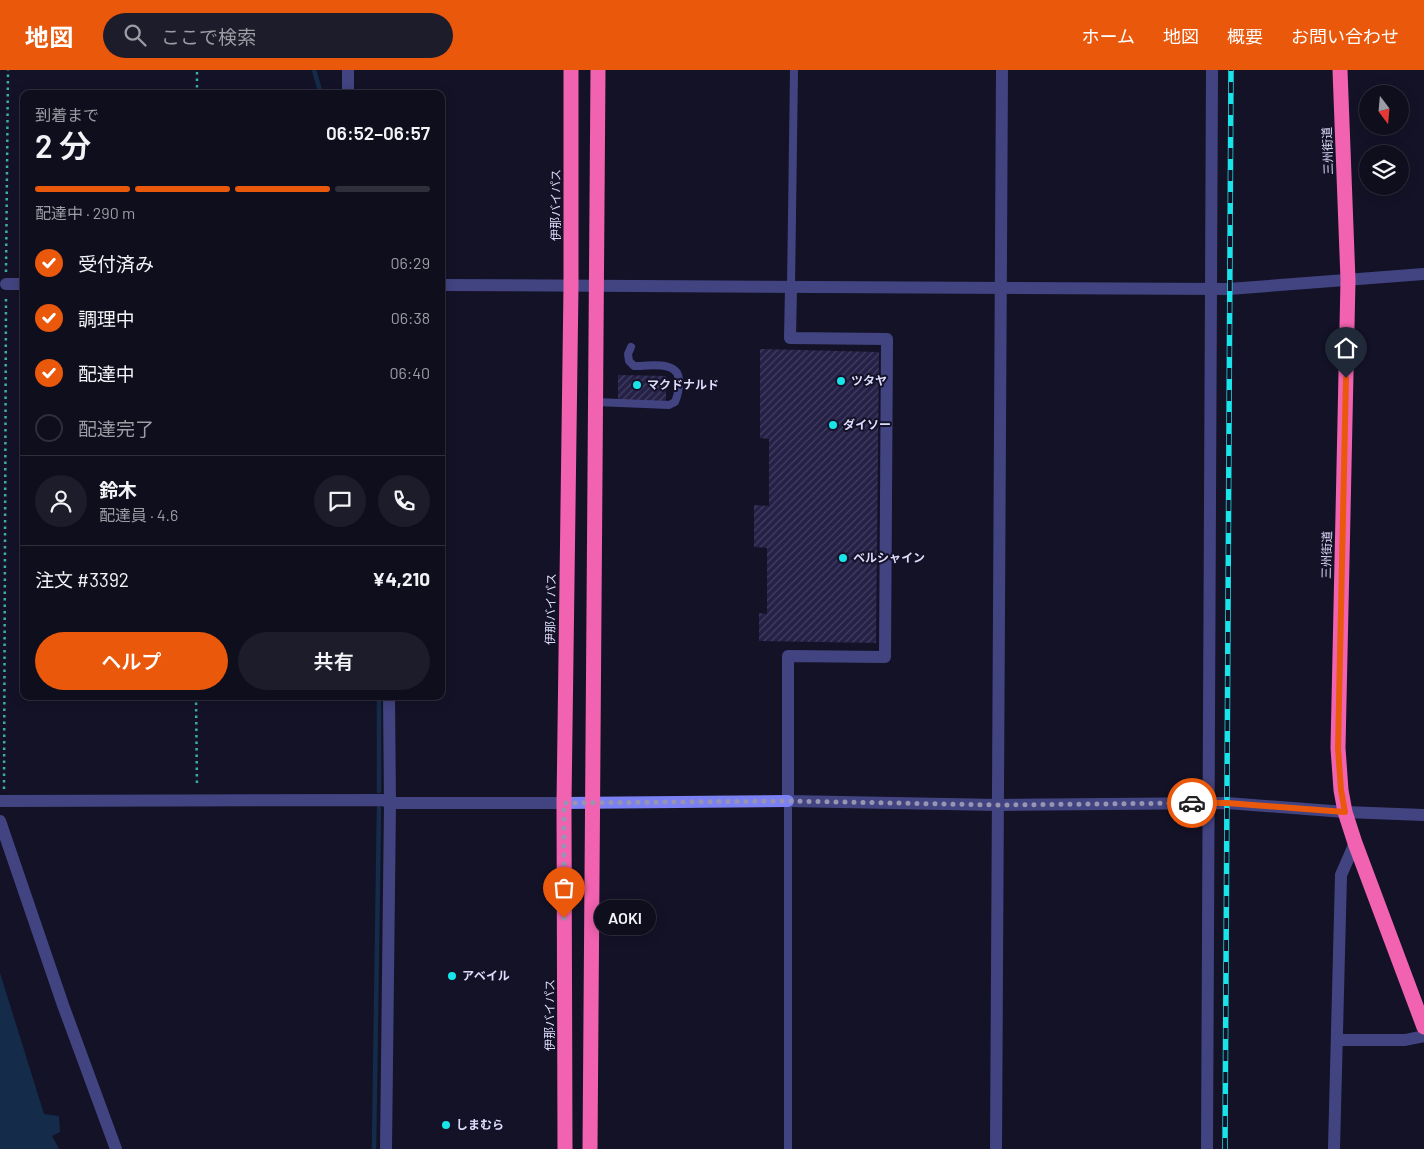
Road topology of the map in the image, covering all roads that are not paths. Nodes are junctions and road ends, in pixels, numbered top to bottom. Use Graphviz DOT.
graph roads {
  1 [pos="348,70"];
  2 [pos="571,70"];
  3 [pos="598,70"];
  4 [pos="794,70"];
  5 [pos="1002,70"];
  6 [pos="1212,70"];
  7 [pos="1340,70"];
  8 [pos="348,90"];
  9 [pos="1424,274"];
  10 [pos="1348,280"];
  11 [pos="6,284"];
  12 [pos="20,284"];
  13 [pos="445,285"];
  14 [pos="571,286"];
  15 [pos="597,287"];
  16 [pos="791,288"];
  17 [pos="1000,288"];
  18 [pos="1211,289"];
  19 [pos="631,347"];
  20 [pos="596,402"];
  21 [pos="389,700"];
  22 [pos="2,801"];
  23 [pos="788,801"];
  24 [pos="593,802"];
  25 [pos="390,803"];
  26 [pos="564,803"];
  27 [pos="1209,803"];
  28 [pos="998,805"];
  29 [pos="1345,812"];
  30 [pos="1424,815"];
  31 [pos="0,820"];
  32 [pos="1355,843"];
  33 [pos="1424,1027"];
  34 [pos="1424,1036"];
  35 [pos="1337,1040"];
  36 [pos="116,1149"];
  37 [pos="386,1149"];
  38 [pos="565,1149"];
  39 [pos="590,1149"];
  40 [pos="788,1149"];
  41 [pos="996,1149"];
  42 [pos="1207,1149"];
  43 [pos="1334,1149"];
  1 -- 8 [label="street"];
  2 -- 14 [label="highway, 伊那バイパス"];
  3 -- 15 [label="highway"];
  4 -- 16 [label="lane"];
  5 -- 17 [label="street"];
  6 -- 18 [label="street"];
  7 -- 10 [label="highway, 三州街道"];
  9 -- 10 [label="street"];
  10 -- 18 [label="street"];
  10 -- 29 [label="highway, 三州街道"];
  11 -- 12 [label="street"];
  13 -- 14 [label="street"];
  14 -- 15 [label="street"];
  14 -- 26 [label="highway, 伊那バイパス"];
  15 -- 16 [label="street"];
  15 -- 20 [label="highway"];
  16 -- 17 [label="street"];
  16 -- 23 [label="street"];
  17 -- 18 [label="street"];
  17 -- 28 [label="street"];
  18 -- 27 [label="street"];
  19 -- 20 [label="lane"];
  20 -- 24 [label="highway"];
  21 -- 25 [label="street"];
  22 -- 25 [label="street"];
  23 -- 24 [label="street"];
  23 -- 28 [label="street"];
  23 -- 40 [label="lane"];
  24 -- 26 [label="street"];
  24 -- 39 [label="highway"];
  25 -- 26 [label="street"];
  25 -- 37 [label="street"];
  26 -- 38 [label="highway, 伊那バイパス"];
  27 -- 28 [label="street"];
  27 -- 29 [label="street"];
  27 -- 42 [label="street"];
  28 -- 41 [label="street"];
  29 -- 30 [label="street"];
  29 -- 32 [label="highway, 三州街道"];
  31 -- 36 [label="street"];
  32 -- 33 [label="highway, 三州街道"];
  32 -- 35 [label="street"];
  34 -- 35 [label="street"];
  35 -- 43 [label="street"];
}
